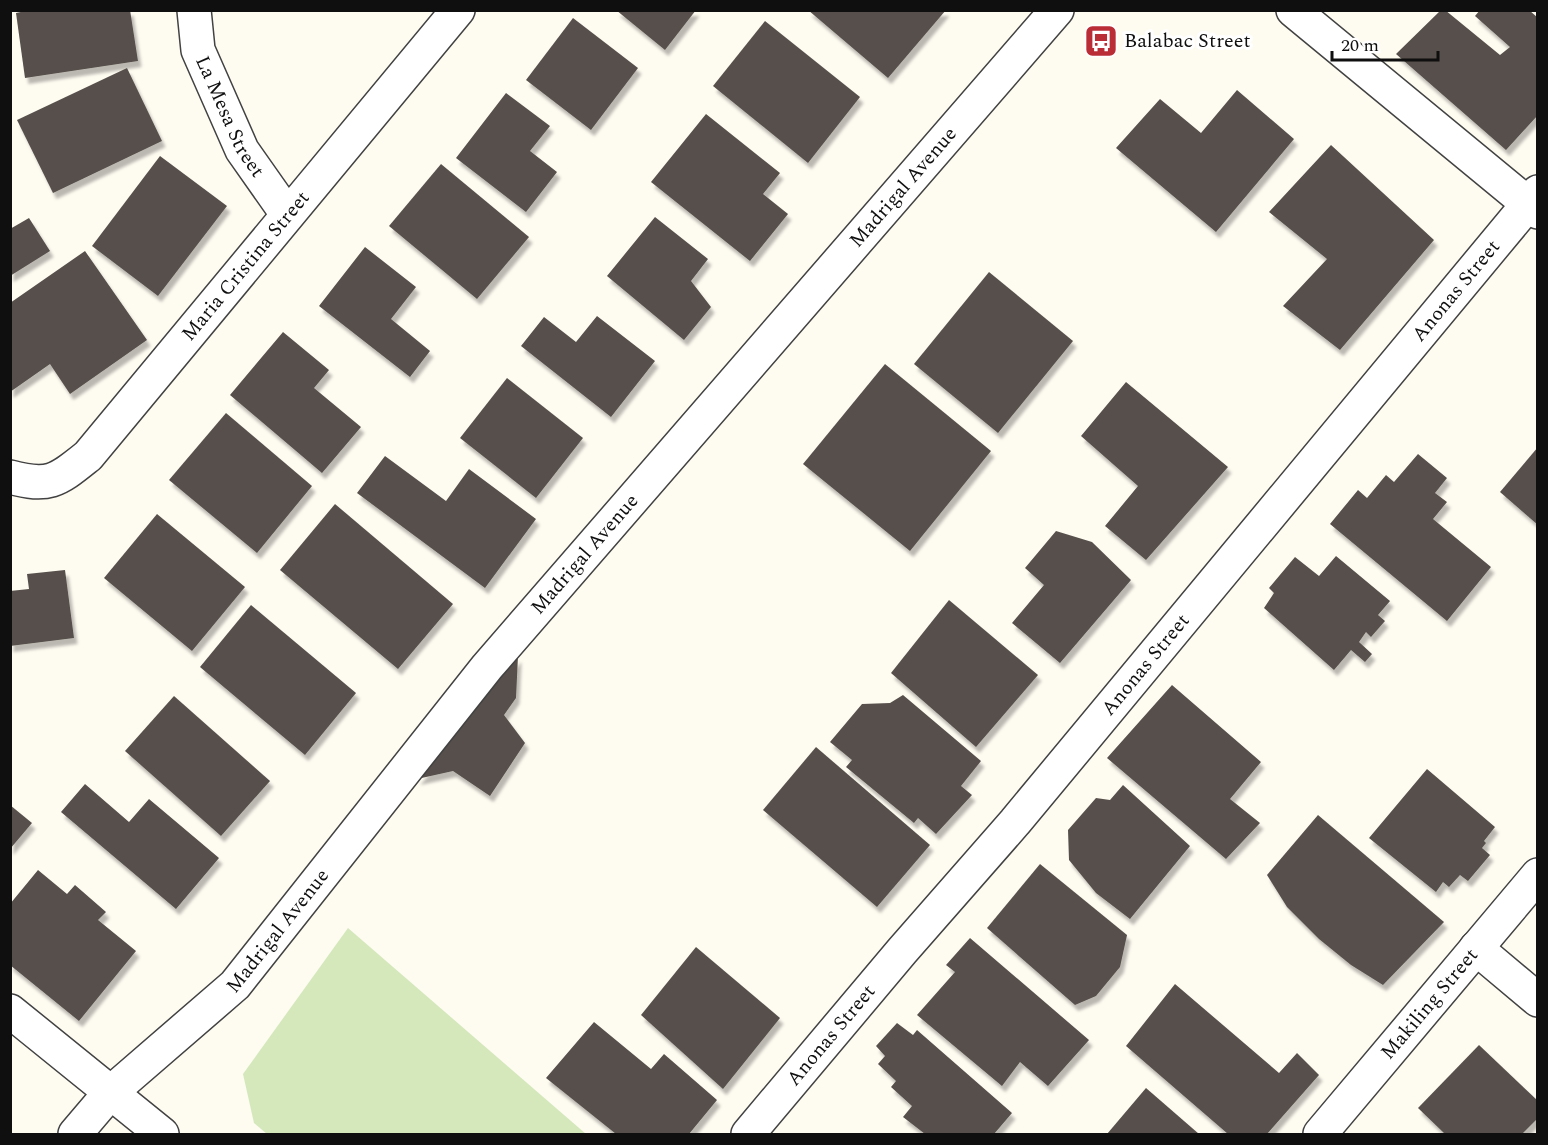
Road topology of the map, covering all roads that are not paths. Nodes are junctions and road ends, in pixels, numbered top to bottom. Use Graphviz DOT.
graph roads {
  1 [pos="195,10"];
  2 [pos="458,10"];
  3 [pos="1058,10"];
  4 [pos="1293,10"];
  5 [pos="1534,203"];
  6 [pos="287,214"];
  7 [pos="10,477"];
  8 [pos="1538,875"];
  9 [pos="1476,948"];
  10 [pos="1538,1000"];
  11 [pos="10,1011"];
  12 [pos="110,1094"];
  13 [pos="75,1134"];
  14 [pos="162,1134"];
  15 [pos="748,1134"];
  16 [pos="1320,1134"];
  1 -- 6 [label="street, La Mesa Street"];
  2 -- 6 [label="street, Maria Cristina Street"];
  3 -- 12 [label="street, Madrigal Avenue"];
  4 -- 5 [label="street"];
  5 -- 15 [label="street, Anonas Street"];
  6 -- 7 [label="street, Maria Cristina Street"];
  8 -- 9 [label="street, Makiling Street"];
  9 -- 10 [label="street"];
  9 -- 16 [label="street, Makiling Street"];
  11 -- 12 [label="street"];
  12 -- 13 [label="street, Madrigal Avenue"];
  12 -- 14 [label="street"];
}
